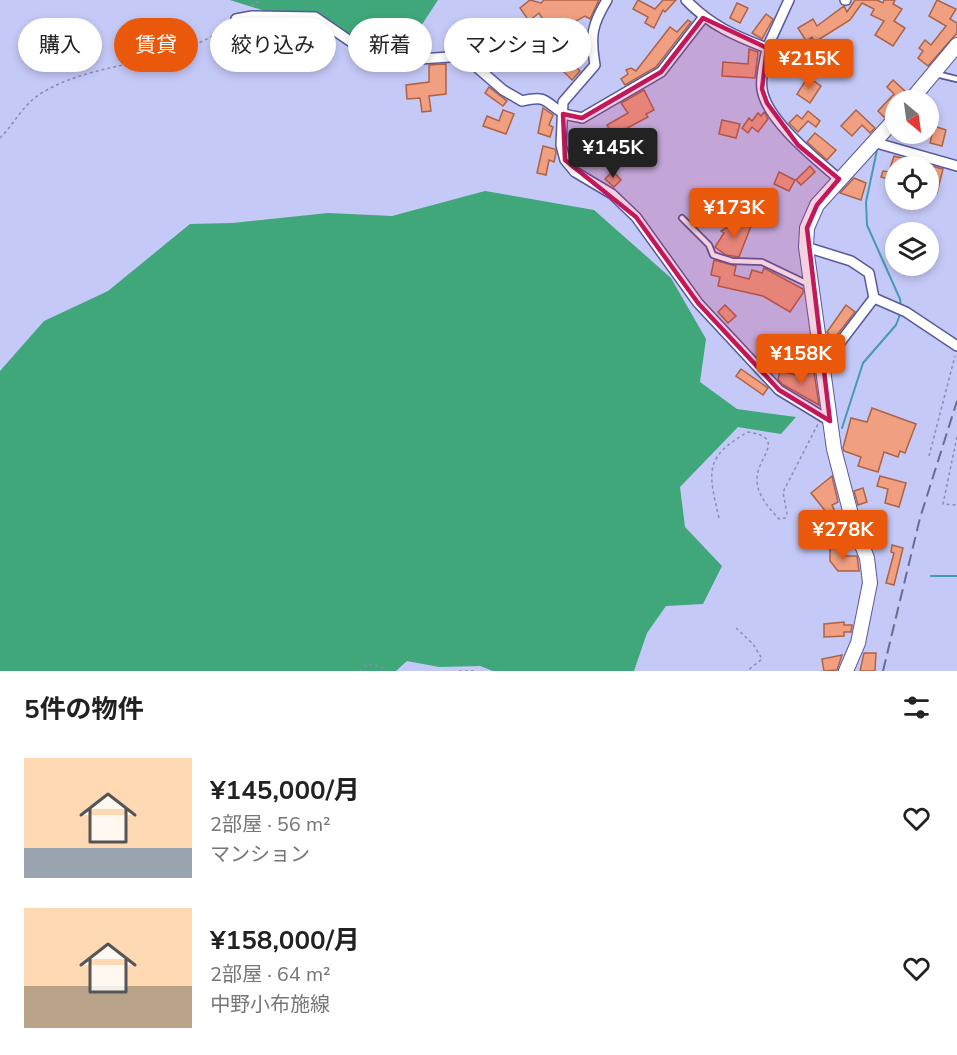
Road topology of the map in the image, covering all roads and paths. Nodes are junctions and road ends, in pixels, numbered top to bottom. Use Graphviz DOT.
graph roads {
  1 [pos="261,0"];
  2 [pos="607,0"];
  3 [pos="686,0"];
  4 [pos="789,0"];
  5 [pos="250,6"];
  6 [pos="241,18"];
  7 [pos="316,18"];
  8 [pos="703,18"];
  9 [pos="336,31"];
  10 [pos="210,38"];
  11 [pos="957,45"];
  12 [pos="767,48"];
  13 [pos="936,74"];
  14 [pos="957,79"];
  15 [pos="921,90"];
  16 [pos="563,114"];
  17 [pos="885,129"];
  18 [pos="0,138"];
  19 [pos="873,142"];
  20 [pos="957,166"];
  21 [pos="839,179"];
  22 [pos="682,218"];
  23 [pos="806,247"];
  24 [pos="812,286"];
  25 [pos="874,298"];
  26 [pos="957,347"];
  27 [pos="822,366"];
  28 [pos="825,419"];
  29 [pos="957,436"];
  30 [pos="929,456"];
  31 [pos="957,505"];
  32 [pos="719,518"];
  33 [pos="736,628"];
  34 [pos="360,671"];
  35 [pos="384,671"];
  36 [pos="459,671"];
  37 [pos="474,671"];
  38 [pos="747,671"];
  39 [pos="846,671"];
  1 -- 5 [label="path"];
  2 -- 16 [label="street"];
  3 -- 8 [label="street"];
  4 -- 12 [label="street"];
  6 -- 7 [label="street"];
  8 -- 12 [label="street"];
  8 -- 16 [label="street"];
  9 -- 16 [label="street"];
  10 -- 18 [label="path"];
  11 -- 13 [label="main road"];
  12 -- 21 [label="street"];
  13 -- 14 [label="lane"];
  13 -- 15 [label="main road"];
  16 -- 28 [label="street"];
  17 -- 19 [label="main road"];
  19 -- 20 [label="street"];
  19 -- 21 [label="main road"];
  21 -- 23 [label="main road"];
  22 -- 24 [label="lane"];
  23 -- 24 [label="main road"];
  23 -- 25 [label="street"];
  24 -- 27 [label="main road"];
  25 -- 26 [label="street"];
  25 -- 27 [label="street"];
  26 -- 30 [label="path"];
  27 -- 28 [label="main road"];
  28 -- 32 [label="path"];
  28 -- 39 [label="main road"];
  29 -- 31 [label="path"];
  33 -- 38 [label="path"];
  34 -- 35 [label="path"];
  36 -- 37 [label="path"];
}
